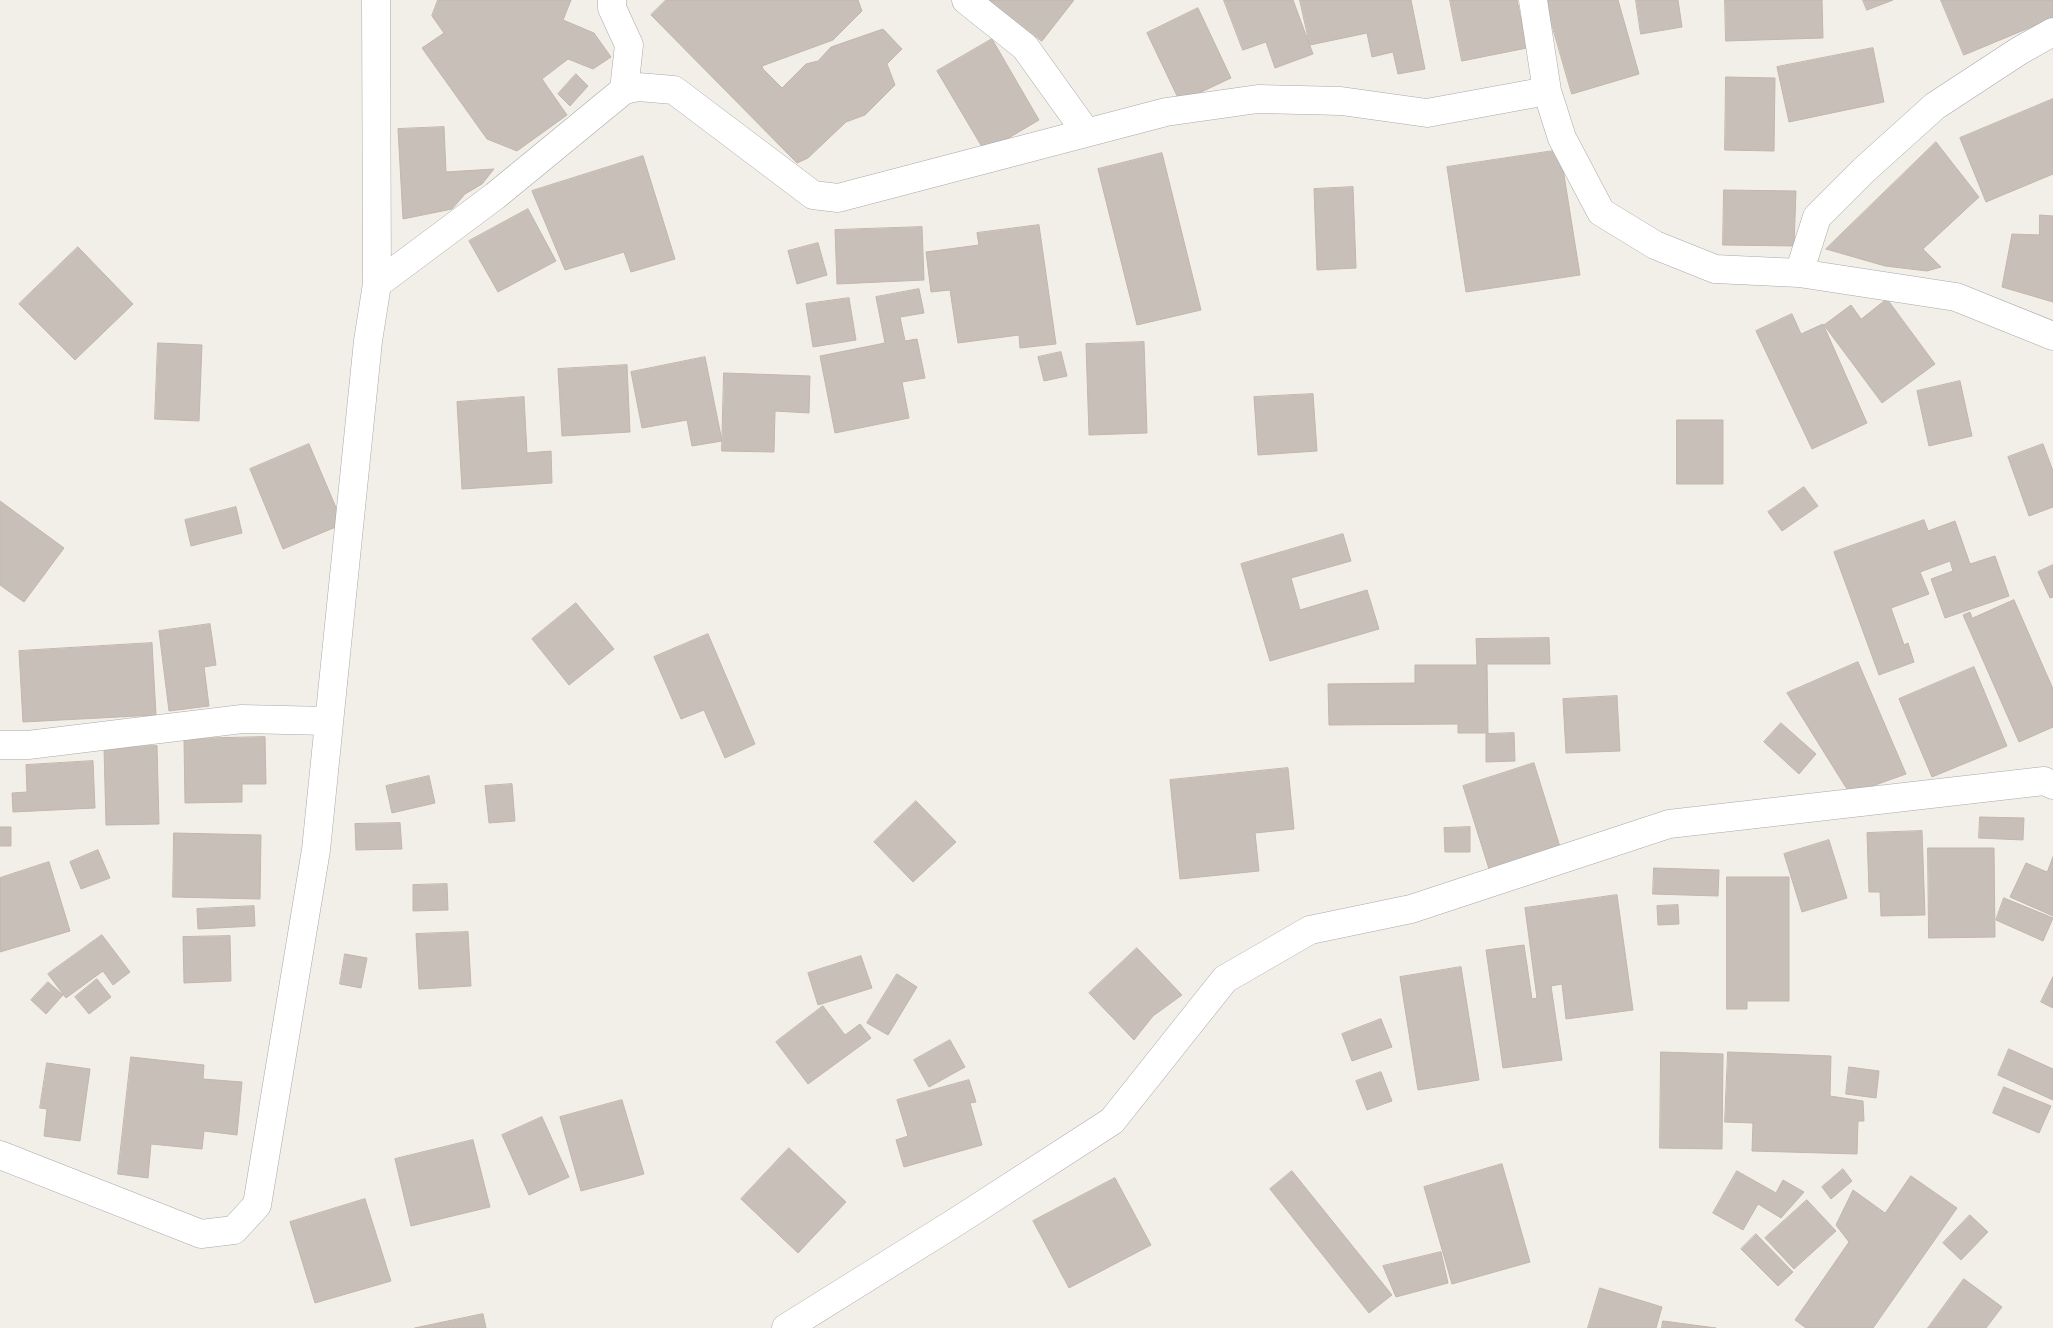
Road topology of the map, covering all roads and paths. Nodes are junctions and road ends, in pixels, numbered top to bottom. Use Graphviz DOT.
graph roads {
  1 [pos="376,0"];
  2 [pos="612,0"];
  3 [pos="966,0"];
  4 [pos="1533,0"];
  5 [pos="2053,32"];
  6 [pos="624,90"];
  7 [pos="1547,91"];
  8 [pos="1086,132"];
  9 [pos="1799,273"];
  10 [pos="377,284"];
  11 [pos="2053,336"];
  12 [pos="328,721"];
  13 [pos="0,745"];
  14 [pos="2053,785"];
  15 [pos="0,1155"];
  16 [pos="786,1328"];
  1 -- 10 [label="street"];
  2 -- 6 [label="street"];
  3 -- 8 [label="street"];
  4 -- 7 [label="street"];
  5 -- 9 [label="street"];
  6 -- 8 [label="street"];
  6 -- 10 [label="street"];
  7 -- 8 [label="street"];
  7 -- 9 [label="street"];
  9 -- 11 [label="street"];
  10 -- 12 [label="street"];
  12 -- 13 [label="street"];
  12 -- 15 [label="street"];
  14 -- 16 [label="street"];
}
